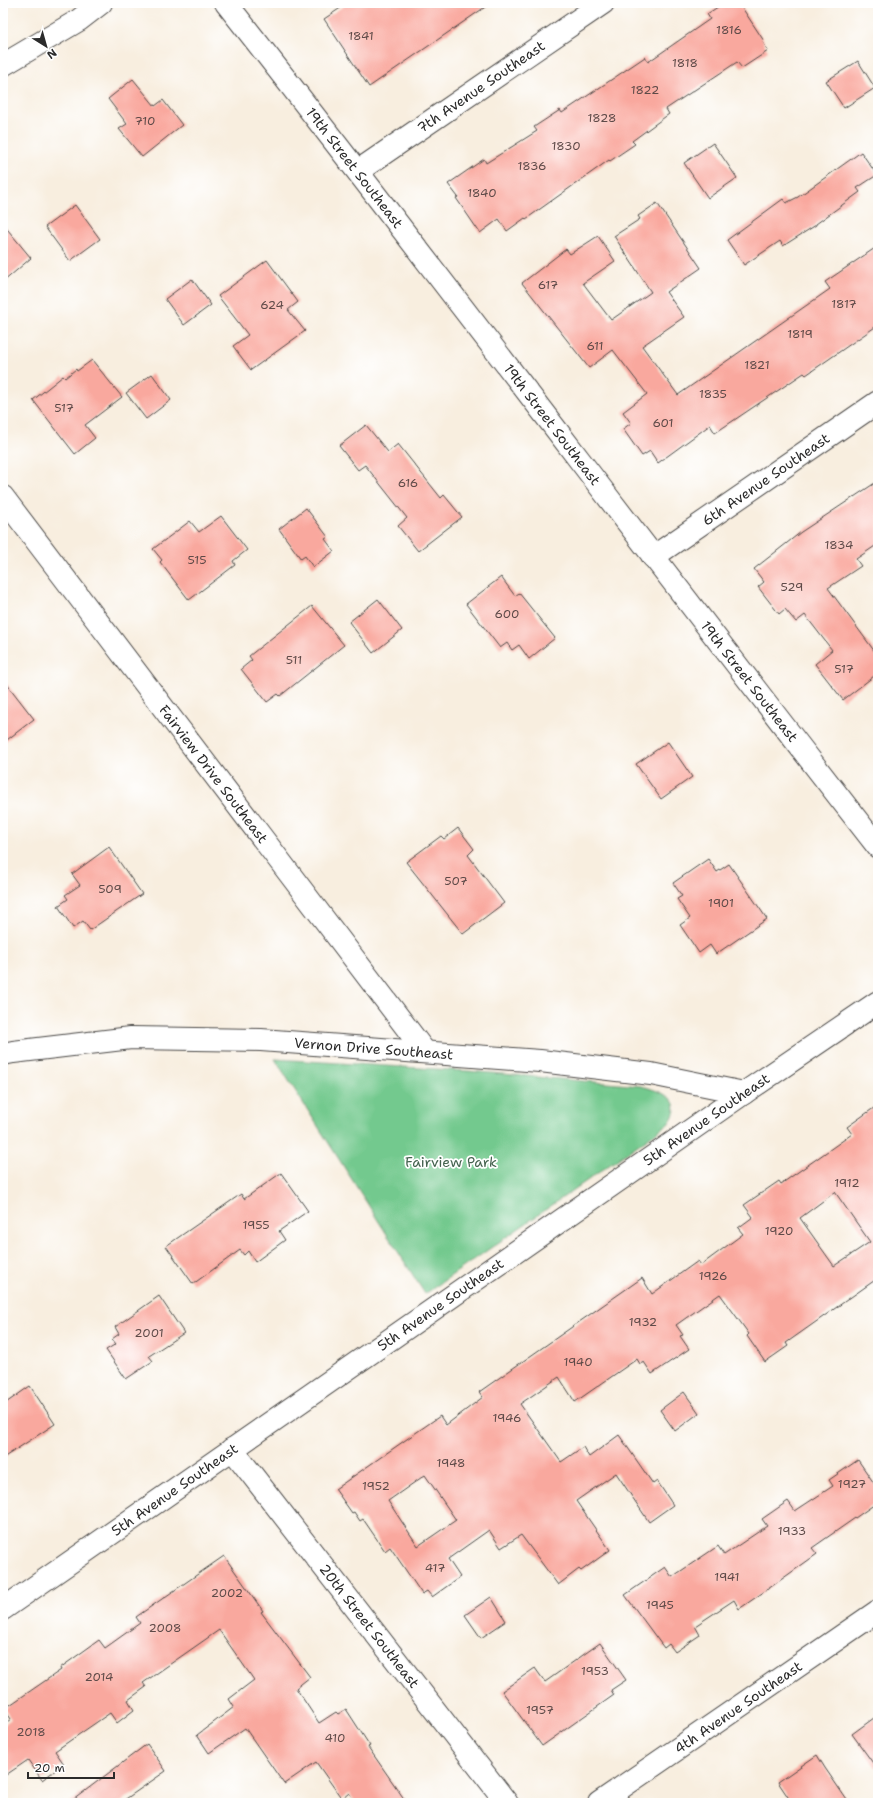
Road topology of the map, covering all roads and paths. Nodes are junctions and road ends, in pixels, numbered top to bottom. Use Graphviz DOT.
graph roads {
  1 [pos="101,3"];
  2 [pos="226,3"];
  3 [pos="604,3"];
  4 [pos="3,65"];
  5 [pos="358,170"];
  6 [pos="878,402"];
  7 [pos="3,497"];
  8 [pos="654,557"];
  9 [pos="878,846"];
  10 [pos="878,1002"];
  11 [pos="425,1052"];
  12 [pos="3,1054"];
  13 [pos="744,1093"];
  14 [pos="232,1449"];
  15 [pos="3,1609"];
  16 [pos="878,1611"];
  17 [pos="507,1803"];
  18 [pos="599,1803"];
  1 -- 4 [label="street"];
  2 -- 5 [label="street, 19th Street Southeast"];
  3 -- 5 [label="street, 7th Avenue Southeast"];
  5 -- 8 [label="street, 19th Street Southeast"];
  6 -- 8 [label="street, 6th Avenue Southeast"];
  7 -- 11 [label="street, Fairview Drive Southeast"];
  8 -- 9 [label="street, 19th Street Southeast"];
  10 -- 13 [label="street, 5th Avenue Southeast"];
  11 -- 12 [label="street, Vernon Drive Southeast"];
  11 -- 13 [label="street, Vernon Drive Southeast"];
  13 -- 14 [label="street, 5th Avenue Southeast"];
  14 -- 15 [label="street, 5th Avenue Southeast"];
  14 -- 17 [label="street, 20th Street Southeast"];
  16 -- 18 [label="street, 4th Avenue Southeast"];
}
